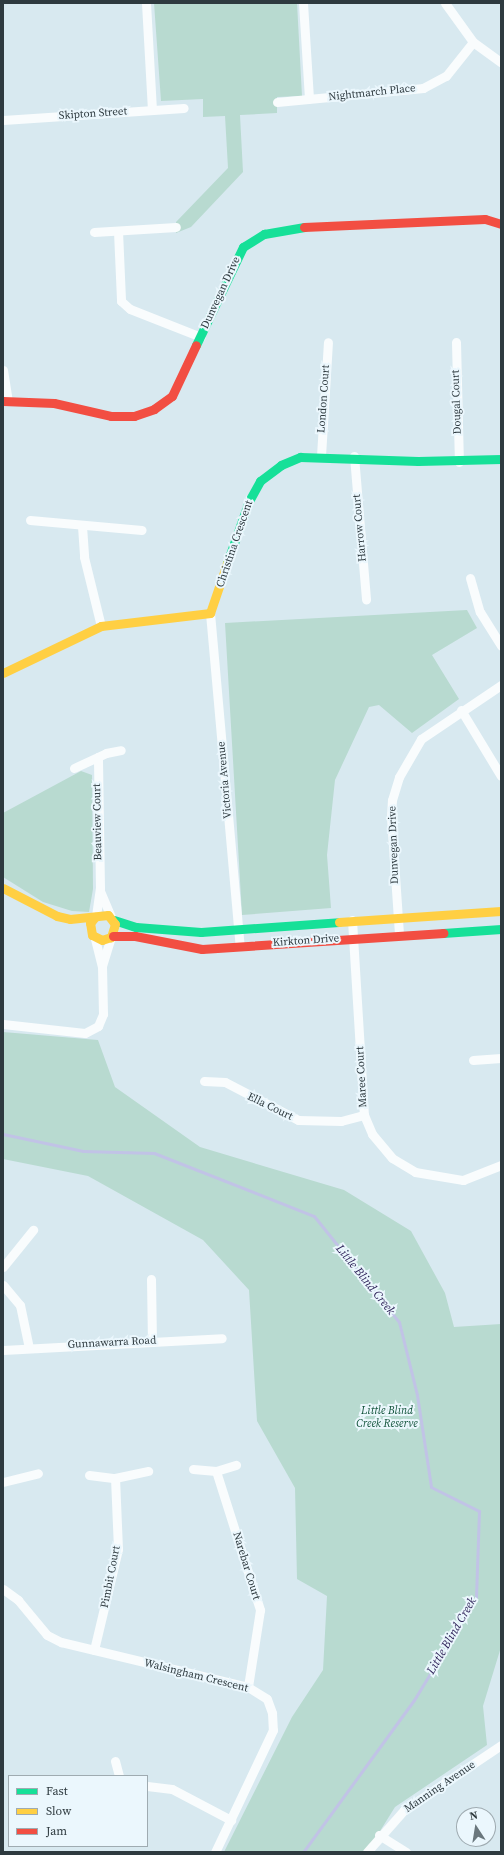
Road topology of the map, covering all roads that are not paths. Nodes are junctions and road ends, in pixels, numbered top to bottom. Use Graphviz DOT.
graph roads {
  1 [pos="146,3"];
  2 [pos="303,3"];
  3 [pos="445,3"];
  4 [pos="473,42"];
  5 [pos="501,62"];
  6 [pos="309,99"];
  7 [pos="277,102"];
  8 [pos="184,108"];
  9 [pos="152,110"];
  10 [pos="3,120"];
  11 [pos="501,224"];
  12 [pos="176,227"];
  13 [pos="118,231"];
  14 [pos="94,232"];
  15 [pos="201,337"];
  16 [pos="328,342"];
  17 [pos="456,342"];
  18 [pos="3,370"];
  19 [pos="6,401"];
  20 [pos="320,456"];
  21 [pos="354,456"];
  22 [pos="501,459"];
  23 [pos="459,462"];
  24 [pos="30,520"];
  25 [pos="82,526"];
  26 [pos="142,530"];
  27 [pos="470,578"];
  28 [pos="366,599"];
  29 [pos="210,613"];
  30 [pos="101,626"];
  31 [pos="501,646"];
  32 [pos="3,673"];
  33 [pos="501,685"];
  34 [pos="461,710"];
  35 [pos="121,750"];
  36 [pos="98,757"];
  37 [pos="74,768"];
  38 [pos="501,776"];
  39 [pos="3,888"];
  40 [pos="100,888"];
  41 [pos="501,911"];
  42 [pos="95,916"];
  43 [pos="398,916"];
  44 [pos="70,919"];
  45 [pos="112,919"];
  46 [pos="352,920"];
  47 [pos="238,929"];
  48 [pos="501,929"];
  49 [pos="399,934"];
  50 [pos="93,936"];
  51 [pos="112,936"];
  52 [pos="353,937"];
  53 [pos="240,946"];
  54 [pos="102,967"];
  55 [pos="3,1024"];
  56 [pos="501,1058"];
  57 [pos="473,1060"];
  58 [pos="204,1081"];
  59 [pos="364,1115"];
  60 [pos="501,1165"];
  61 [pos="34,1230"];
  62 [pos="3,1267"];
  63 [pos="150,1279"];
  64 [pos="3,1285"];
  65 [pos="222,1338"];
  66 [pos="152,1341"];
  67 [pos="29,1348"];
  68 [pos="3,1350"];
  69 [pos="236,1465"];
  70 [pos="194,1469"];
  71 [pos="148,1470"];
  72 [pos="216,1471"];
  73 [pos="38,1473"];
  74 [pos="89,1475"];
  75 [pos="115,1478"];
  76 [pos="3,1482"];
  77 [pos="3,1589"];
  78 [pos="94,1650"];
  79 [pos="248,1687"];
  80 [pos="501,1745"];
  81 [pos="115,1761"];
  82 [pos="119,1775"];
  83 [pos="148,1786"];
  84 [pos="231,1820"];
  85 [pos="379,1835"];
  86 [pos="215,1852"];
  87 [pos="367,1852"];
  88 [pos="406,1852"];
  1 -- 9 [label="street"];
  2 -- 6 [label="street"];
  3 -- 4 [label="street"];
  4 -- 5 [label="street"];
  4 -- 6 [label="street, Nightmarch Place"];
  6 -- 7 [label="street, Nightmarch Place"];
  8 -- 9 [label="street, Skipton Street"];
  9 -- 10 [label="street, Skipton Street"];
  11 -- 15 [label="street, Dunvegan Drive"];
  12 -- 13 [label="street"];
  13 -- 14 [label="street"];
  13 -- 15 [label="street"];
  15 -- 19 [label="street, Dunvegan Drive"];
  16 -- 20 [label="street, London Court"];
  17 -- 23 [label="street, Dougal Court"];
  18 -- 19 [label="street"];
  20 -- 21 [label="street, Christina Crescent"];
  20 -- 29 [label="street, Christina Crescent"];
  21 -- 23 [label="street, Christina Crescent"];
  21 -- 28 [label="street, Harrow Court"];
  22 -- 23 [label="street, Christina Crescent"];
  24 -- 25 [label="street"];
  25 -- 26 [label="street"];
  25 -- 30 [label="street"];
  27 -- 31 [label="street"];
  29 -- 30 [label="street"];
  29 -- 47 [label="street, Victoria Avenue"];
  30 -- 32 [label="street"];
  33 -- 34 [label="street, Dunvegan Drive"];
  34 -- 38 [label="street"];
  34 -- 43 [label="street, Dunvegan Drive"];
  35 -- 36 [label="street"];
  36 -- 37 [label="street"];
  36 -- 40 [label="street, Beauview Court"];
  39 -- 44 [label="street"];
  40 -- 42 [label="street, Beauview Court"];
  40 -- 45 [label="street, Beauview Court"];
  41 -- 43 [label="street, Kirkton Drive"];
  42 -- 44 [label="street"];
  42 -- 45 [label="street"];
  42 -- 50 [label="street"];
  43 -- 46 [label="street, Kirkton Drive"];
  43 -- 49 [label="street, Dunvegan Drive"];
  44 -- 50 [label="street"];
  45 -- 47 [label="street, Kirkton Drive"];
  45 -- 51 [label="street"];
  46 -- 47 [label="street, Kirkton Drive"];
  46 -- 52 [label="street, Maree Court"];
  47 -- 53 [label="street, Victoria Avenue"];
  48 -- 49 [label="street, Kirkton Drive"];
  49 -- 52 [label="street, Kirkton Drive"];
  50 -- 51 [label="street"];
  50 -- 54 [label="street"];
  51 -- 53 [label="street, Kirkton Drive"];
  51 -- 54 [label="street"];
  52 -- 53 [label="street, Kirkton Drive"];
  52 -- 59 [label="street, Maree Court"];
  54 -- 55 [label="street"];
  56 -- 57 [label="street"];
  58 -- 59 [label="street, Ella Court"];
  59 -- 60 [label="street, Maree Court"];
  61 -- 62 [label="street"];
  63 -- 66 [label="street"];
  64 -- 67 [label="street"];
  65 -- 66 [label="street, Gunnawarra Road"];
  66 -- 67 [label="street, Gunnawarra Road"];
  67 -- 68 [label="street, Gunnawarra Road"];
  69 -- 72 [label="street"];
  70 -- 72 [label="street"];
  71 -- 75 [label="street"];
  72 -- 79 [label="street, Narebar Court"];
  73 -- 76 [label="street"];
  74 -- 75 [label="street"];
  75 -- 78 [label="street, Pimbit Court"];
  77 -- 78 [label="street, Walsingham Crescent"];
  78 -- 79 [label="street, Walsingham Crescent"];
  79 -- 84 [label="street, Walsingham Crescent"];
  80 -- 85 [label="street, Manning Avenue"];
  81 -- 82 [label="street"];
  83 -- 84 [label="street"];
  84 -- 86 [label="street, Walsingham Crescent"];
  85 -- 87 [label="street, Manning Avenue"];
  85 -- 88 [label="street"];
}
